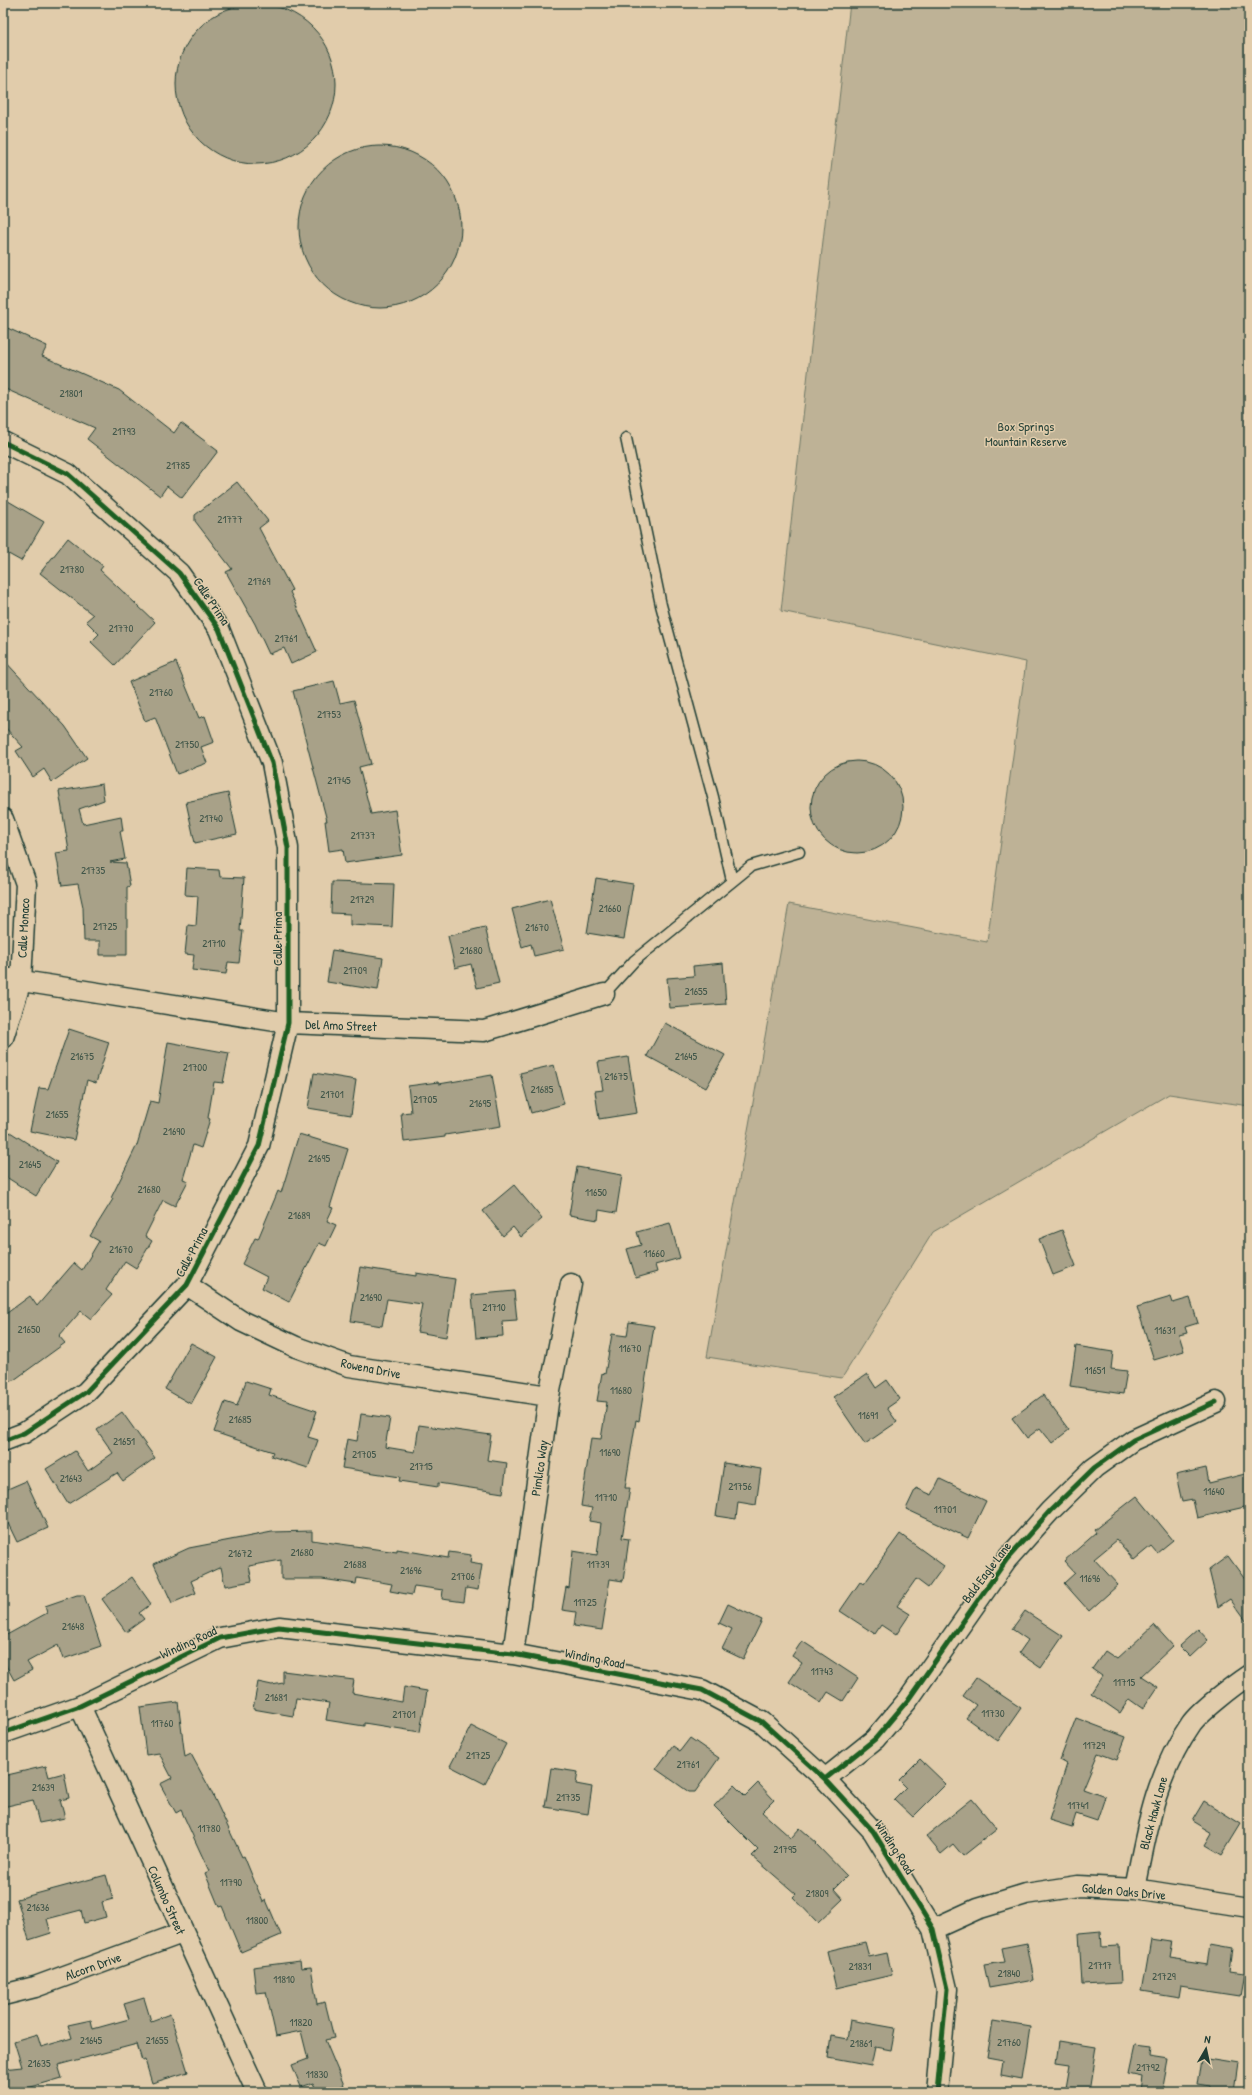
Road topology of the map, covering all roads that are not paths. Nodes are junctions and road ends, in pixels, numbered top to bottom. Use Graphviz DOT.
graph roads {
  1 [pos="626,438"];
  2 [pos="3,442"];
  3 [pos="3,819"];
  4 [pos="799,852"];
  5 [pos="732,881"];
  6 [pos="12,979"];
  7 [pos="604,994"];
  8 [pos="288,1023"];
  9 [pos="3,1038"];
  10 [pos="571,1284"];
  11 [pos="187,1285"];
  12 [pos="549,1396"];
  13 [pos="1216,1402"];
  14 [pos="3,1441"];
  15 [pos="513,1654"];
  16 [pos="1249,1675"];
  17 [pos="80,1706"];
  18 [pos="3,1733"];
  19 [pos="825,1779"];
  20 [pos="1135,1889"];
  21 [pos="1249,1907"];
  22 [pos="933,1929"];
  23 [pos="182,1933"];
  24 [pos="3,1995"];
  25 [pos="257,2092"];
  26 [pos="937,2092"];
  1 -- 5 [label="lane"];
  2 -- 8 [label="street, Calle Prima"];
  3 -- 6 [label="street, Calle Monaco"];
  4 -- 5 [label="lane"];
  5 -- 7 [label="lane"];
  6 -- 8 [label="street, Del Amo Street"];
  6 -- 9 [label="street, Calle Monaco"];
  7 -- 8 [label="street, Del Amo Street"];
  8 -- 11 [label="street, Calle Prima"];
  10 -- 12 [label="street, Pimlico Way"];
  11 -- 12 [label="street, Rowena Drive"];
  11 -- 14 [label="street, Calle Prima"];
  12 -- 15 [label="street, Pimlico Way"];
  13 -- 19 [label="street, Bald Eagle Lane"];
  15 -- 17 [label="street, Winding Road"];
  15 -- 19 [label="street, Winding Road"];
  16 -- 20 [label="street, Black Hawk Lane"];
  17 -- 18 [label="street, Winding Road"];
  17 -- 23 [label="street, Columbo Street"];
  19 -- 22 [label="street, Winding Road"];
  20 -- 21 [label="street, Golden Oaks Drive"];
  20 -- 22 [label="street, Golden Oaks Drive"];
  22 -- 26 [label="street, Winding Road"];
  23 -- 24 [label="street, Alcorn Drive"];
  23 -- 25 [label="street, Columbo Street"];
}
